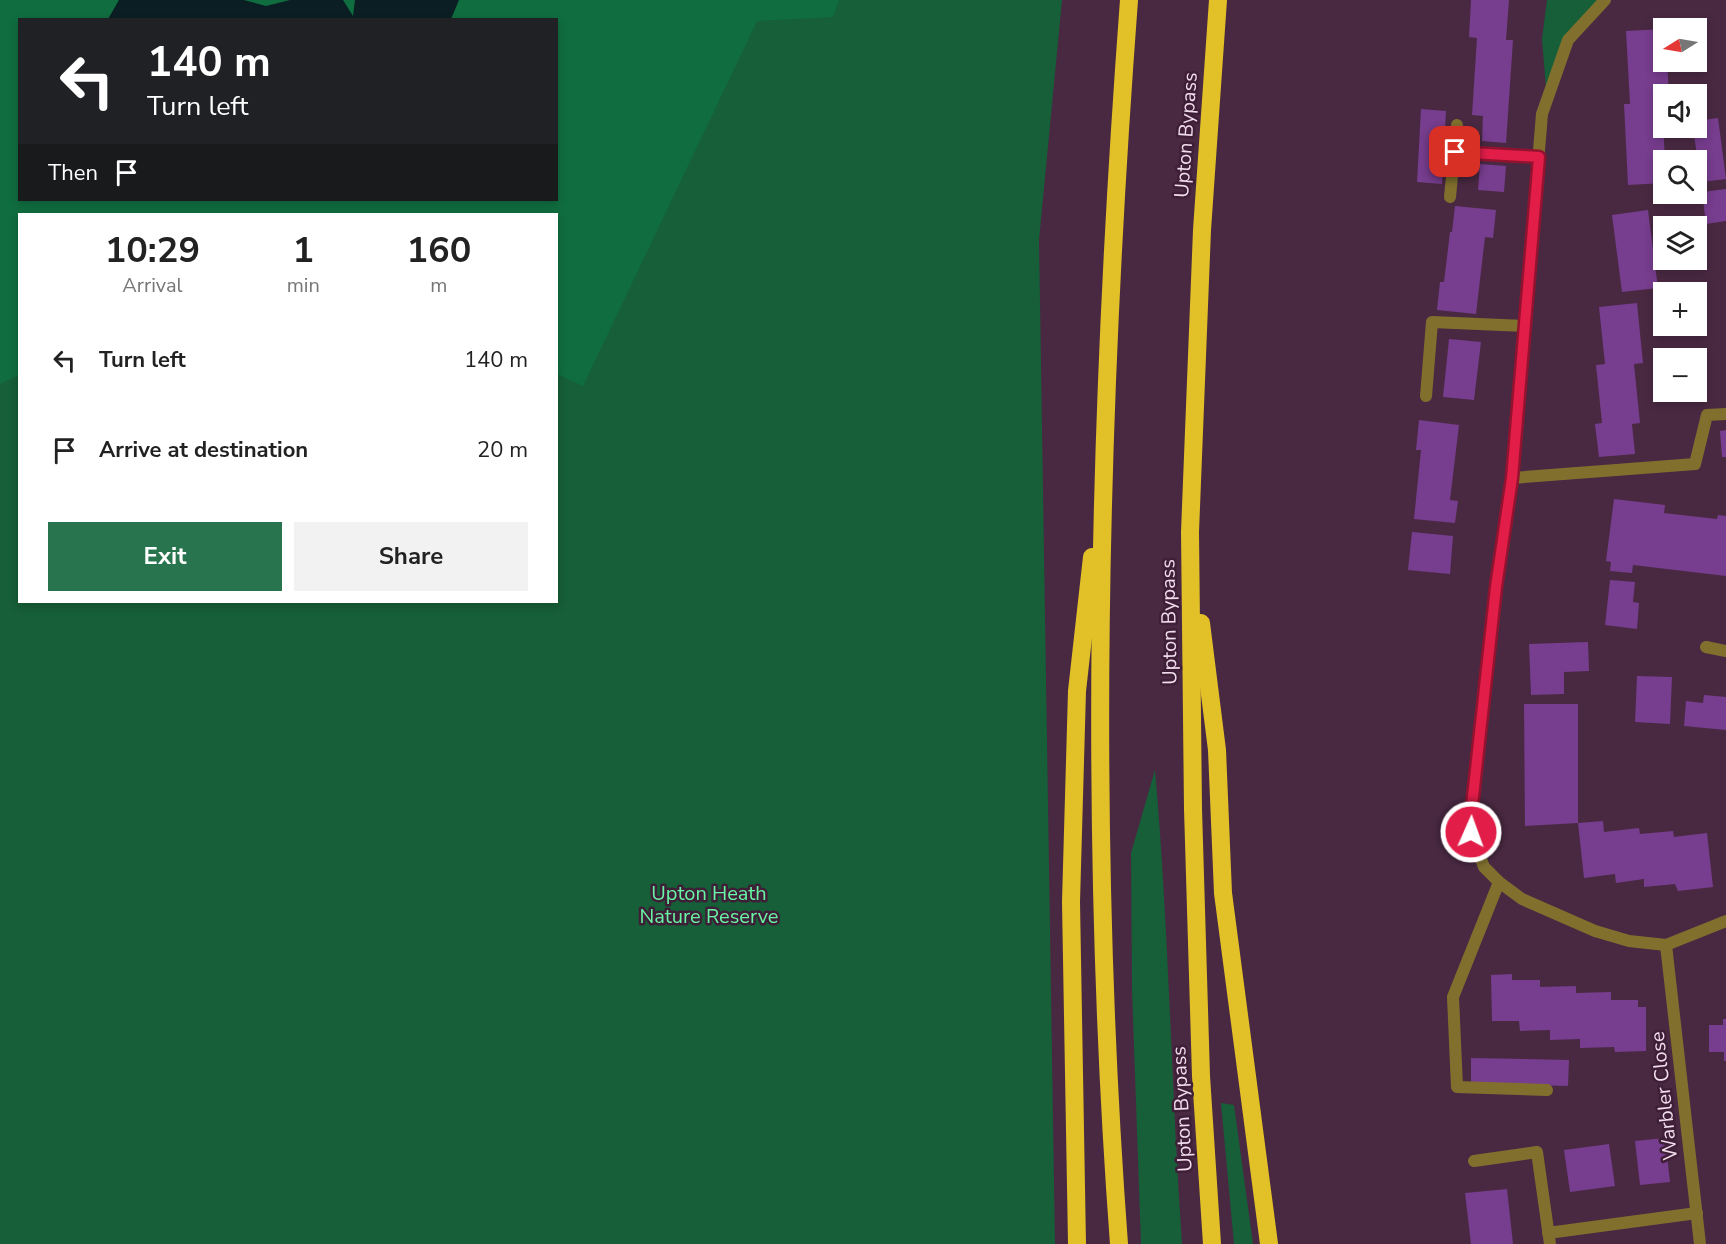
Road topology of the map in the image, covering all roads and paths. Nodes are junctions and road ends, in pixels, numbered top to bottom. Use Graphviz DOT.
graph roads {
  1 [pos="1129,0"];
  2 [pos="1218,0"];
  3 [pos="1605,0"];
  4 [pos="1457,124"];
  5 [pos="1455,152"];
  6 [pos="1539,157"];
  7 [pos="1450,196"];
  8 [pos="1525,326"];
  9 [pos="1426,396"];
  10 [pos="1726,414"];
  11 [pos="1105,441"];
  12 [pos="1512,478"];
  13 [pos="1191,532"];
  14 [pos="1706,647"];
  15 [pos="1726,651"];
  16 [pos="1499,882"];
  17 [pos="1726,921"];
  18 [pos="1666,945"];
  19 [pos="1547,1090"];
  20 [pos="1474,1161"];
  21 [pos="1696,1213"];
  22 [pos="1549,1239"];
  23 [pos="1077,1244"];
  24 [pos="1119,1244"];
  25 [pos="1212,1244"];
  26 [pos="1269,1244"];
  27 [pos="1700,1244"];
  1 -- 11 [label="highway"];
  2 -- 13 [label="highway, Upton Bypass"];
  3 -- 6 [label="street"];
  4 -- 5 [label="street"];
  5 -- 6 [label="street"];
  5 -- 7 [label="street"];
  6 -- 8 [label="street"];
  8 -- 9 [label="street"];
  8 -- 12 [label="street"];
  10 -- 12 [label="street"];
  11 -- 23 [label="highway"];
  11 -- 24 [label="highway"];
  12 -- 16 [label="street"];
  13 -- 25 [label="highway, Upton Bypass"];
  13 -- 26 [label="highway"];
  14 -- 15 [label="street"];
  16 -- 18 [label="street"];
  16 -- 19 [label="street"];
  17 -- 18 [label="street"];
  18 -- 21 [label="street, Warbler Close"];
  20 -- 22 [label="street"];
  21 -- 22 [label="street"];
  21 -- 27 [label="street, Warbler Close"];
}
